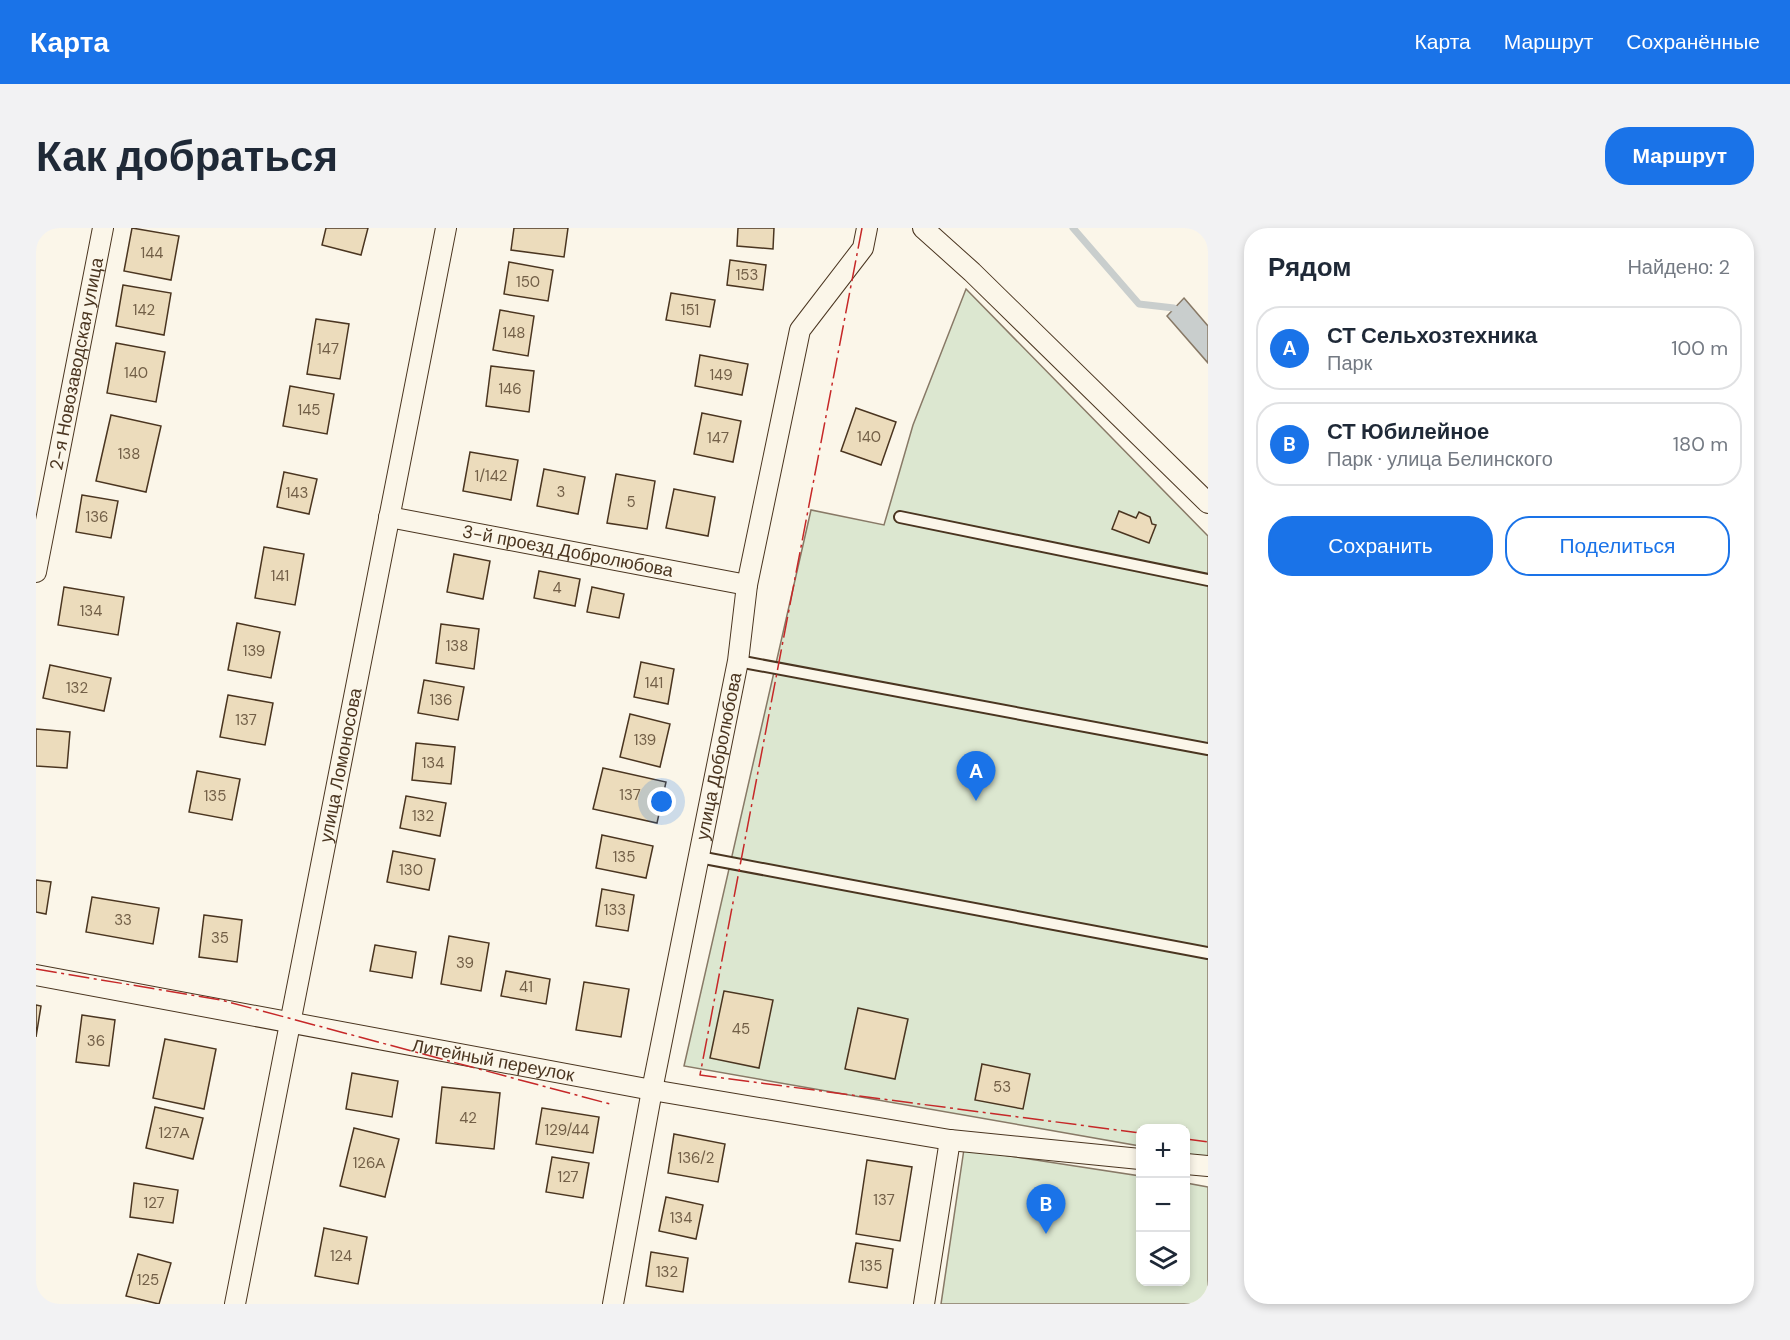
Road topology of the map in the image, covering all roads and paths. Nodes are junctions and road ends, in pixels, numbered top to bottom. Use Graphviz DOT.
graph roads {
  1 [pos="103,228"];
  2 [pos="446,228"];
  3 [pos="867,228"];
  4 [pos="923,228"];
  5 [pos="1208,503"];
  6 [pos="389,517"];
  7 [pos="900,518"];
  8 [pos="36,572"];
  9 [pos="1208,580"];
  10 [pos="747,585"];
  11 [pos="738,661"];
  12 [pos="1208,749"];
  13 [pos="699,857"];
  14 [pos="1208,953"];
  15 [pos="36,975"];
  16 [pos="290,1023"];
  17 [pos="652,1090"];
  18 [pos="950,1140"];
  19 [pos="1136,1160"];
  20 [pos="1190,1164"];
  21 [pos="1208,1166"];
  22 [pos="235,1304"];
  23 [pos="613,1304"];
  24 [pos="924,1304"];
  1 -- 8 [label="street, 2-я Новозаводская улица"];
  2 -- 6 [label="street, улица Ломоносова"];
  3 -- 10 [label="street, улица Добролюбова"];
  4 -- 5 [label="street"];
  6 -- 10 [label="street, 3-й проезд Добролюбова"];
  6 -- 16 [label="street, улица Ломоносова"];
  7 -- 9 [label="lane"];
  10 -- 11 [label="street, улица Добролюбова"];
  11 -- 12 [label="lane"];
  11 -- 13 [label="street, улица Добролюбова"];
  13 -- 14 [label="lane"];
  13 -- 17 [label="street, улица Добролюбова"];
  15 -- 16 [label="street, Литейный переулок"];
  16 -- 17 [label="street, Литейный переулок"];
  16 -- 22 [label="street, улица Ломоносова"];
  17 -- 18 [label="street, Литейный переулок"];
  17 -- 23 [label="street, улица Добролюбова"];
  18 -- 19 [label="street, Литейный переулок"];
  18 -- 24 [label="street"];
  20 -- 21 [label="street"];
}
